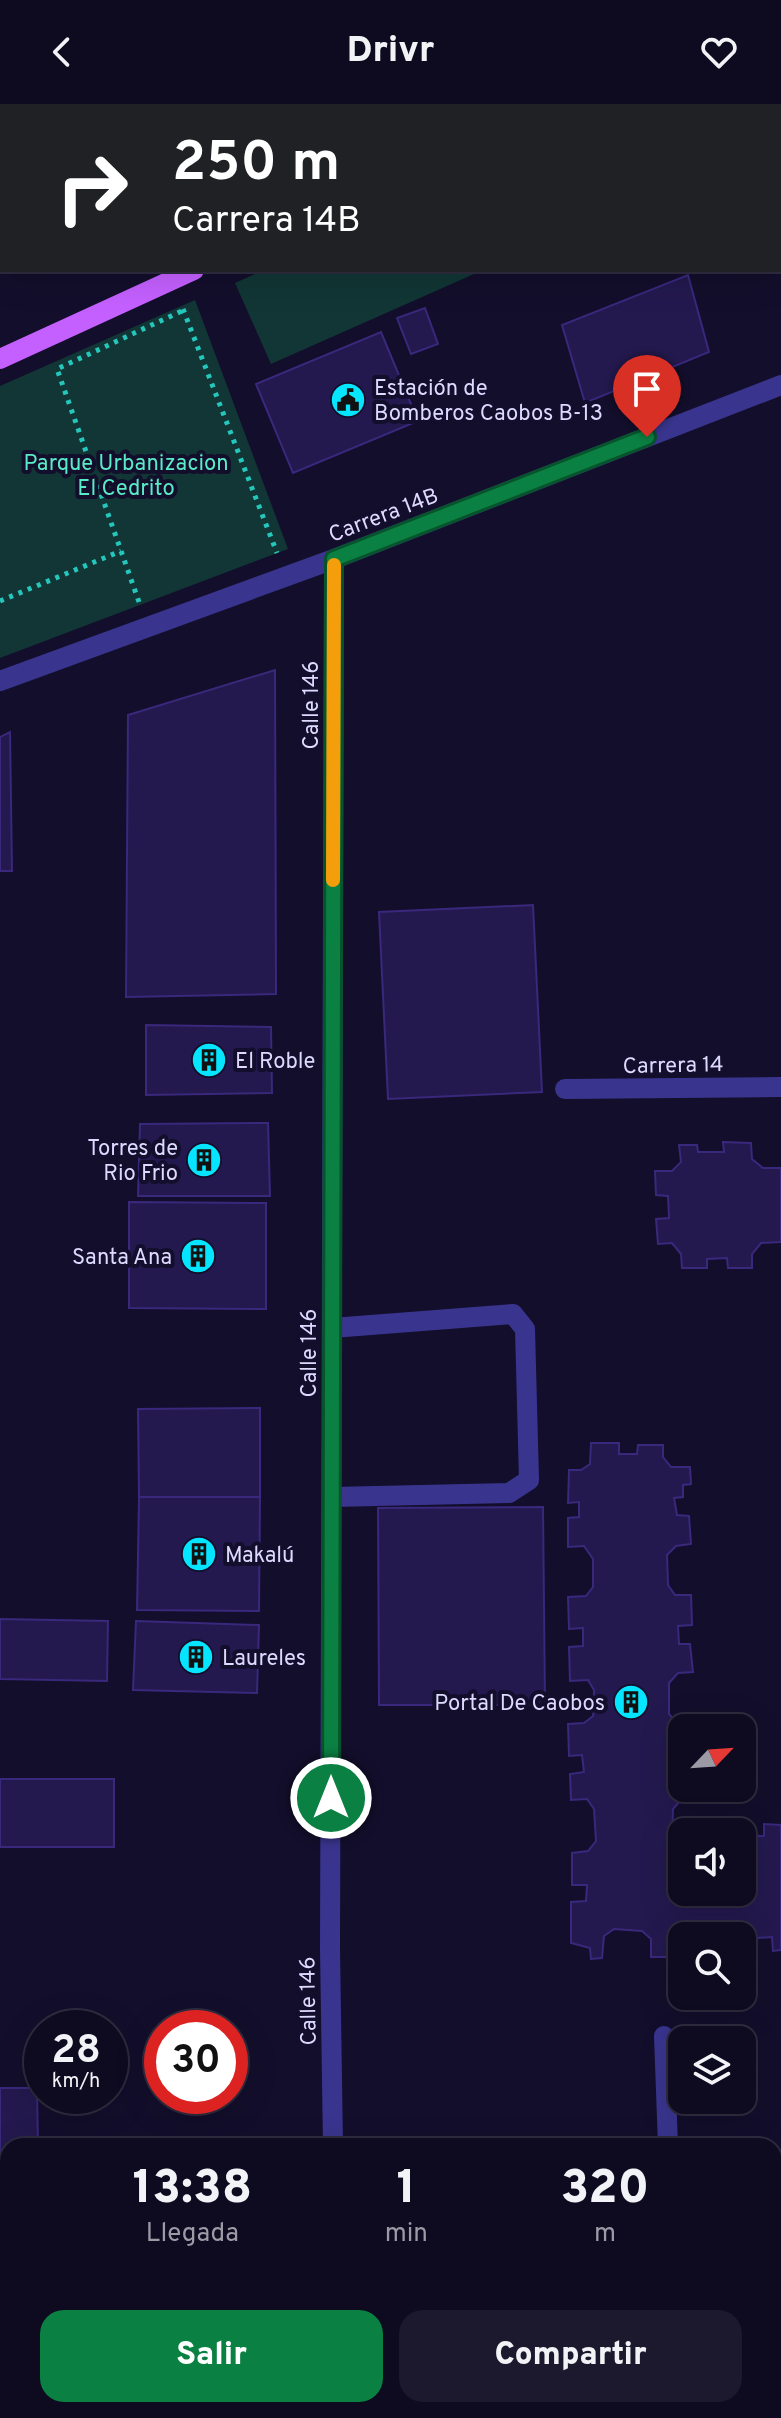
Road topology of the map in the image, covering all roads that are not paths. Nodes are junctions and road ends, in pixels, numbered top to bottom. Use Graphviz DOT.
graph roads {
  1 [pos="190,272"];
  2 [pos="0,359"];
  3 [pos="781,385"];
  4 [pos="334,559"];
  5 [pos="0,681"];
  6 [pos="781,1087"];
  7 [pos="565,1089"];
  8 [pos="332,1328"];
  9 [pos="332,1497"];
  10 [pos="664,2036"];
  11 [pos="333,2138"];
  12 [pos="668,2138"];
  1 -- 2 [label="main road"];
  3 -- 4 [label="street, Carrera 14B"];
  4 -- 5 [label="street, Carrera 14B"];
  4 -- 8 [label="street, Calle 146"];
  6 -- 7 [label="street, Carrera 14"];
  8 -- 9 [label="street, Calle 146"];
  8 -- 9 [label="street"];
  9 -- 11 [label="street, Calle 146"];
  10 -- 12 [label="street"];
}
